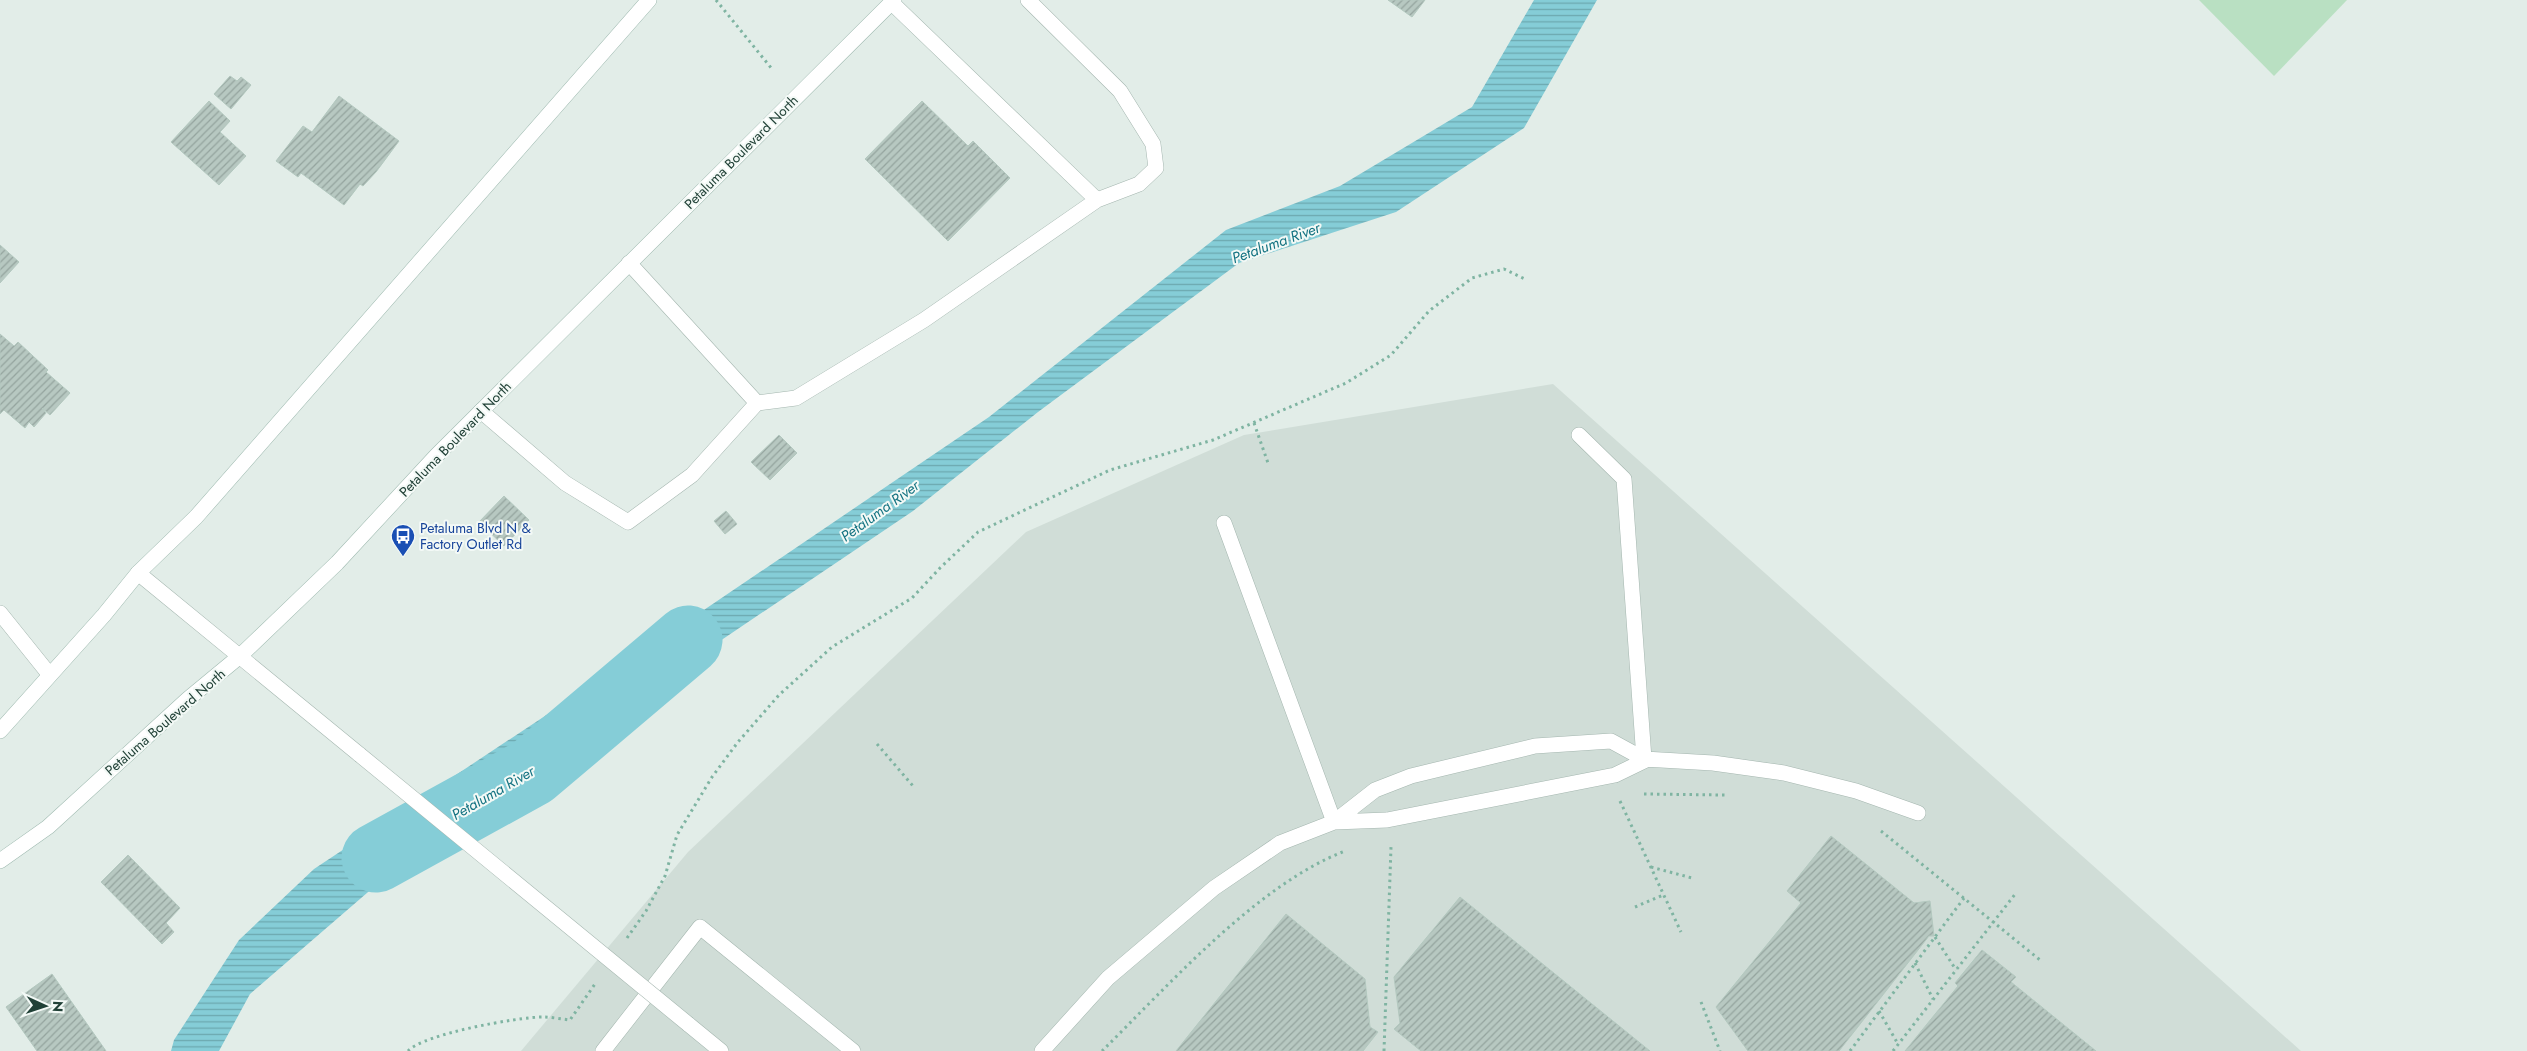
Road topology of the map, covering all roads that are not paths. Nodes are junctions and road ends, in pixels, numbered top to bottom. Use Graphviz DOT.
graph roads {
  1 [pos="649,0"];
  2 [pos="1028,0"];
  3 [pos="893,1"];
  4 [pos="1097,200"];
  5 [pos="629,263"];
  6 [pos="757,403"];
  7 [pos="481,411"];
  8 [pos="1579,435"];
  9 [pos="1224,523"];
  10 [pos="138,573"];
  11 [pos="0,613"];
  12 [pos="240,656"];
  13 [pos="50,674"];
  14 [pos="0,731"];
  15 [pos="1646,759"];
  16 [pos="1918,813"];
  17 [pos="1334,822"];
  18 [pos="0,861"];
  19 [pos="603,1051"];
  20 [pos="721,1051"];
  21 [pos="853,1051"];
  22 [pos="1042,1051"];
  1 -- 10 [label="main road"];
  2 -- 4 [label="main road"];
  3 -- 4 [label="main road"];
  3 -- 5 [label="main road, Petaluma Boulevard North"];
  4 -- 6 [label="main road"];
  5 -- 6 [label="main road"];
  5 -- 7 [label="main road, Petaluma Boulevard North"];
  6 -- 7 [label="main road"];
  7 -- 12 [label="main road, Petaluma Boulevard North"];
  8 -- 15 [label="main road"];
  9 -- 17 [label="main road"];
  10 -- 12 [label="main road"];
  10 -- 13 [label="main road"];
  11 -- 13 [label="main road"];
  12 -- 18 [label="main road, Petaluma Boulevard North"];
  12 -- 20 [label="main road, bridge"];
  13 -- 14 [label="main road"];
  15 -- 16 [label="main road"];
  15 -- 17 [label="main road"];
  15 -- 17 [label="main road"];
  17 -- 22 [label="main road"];
  19 -- 21 [label="main road"];
}
